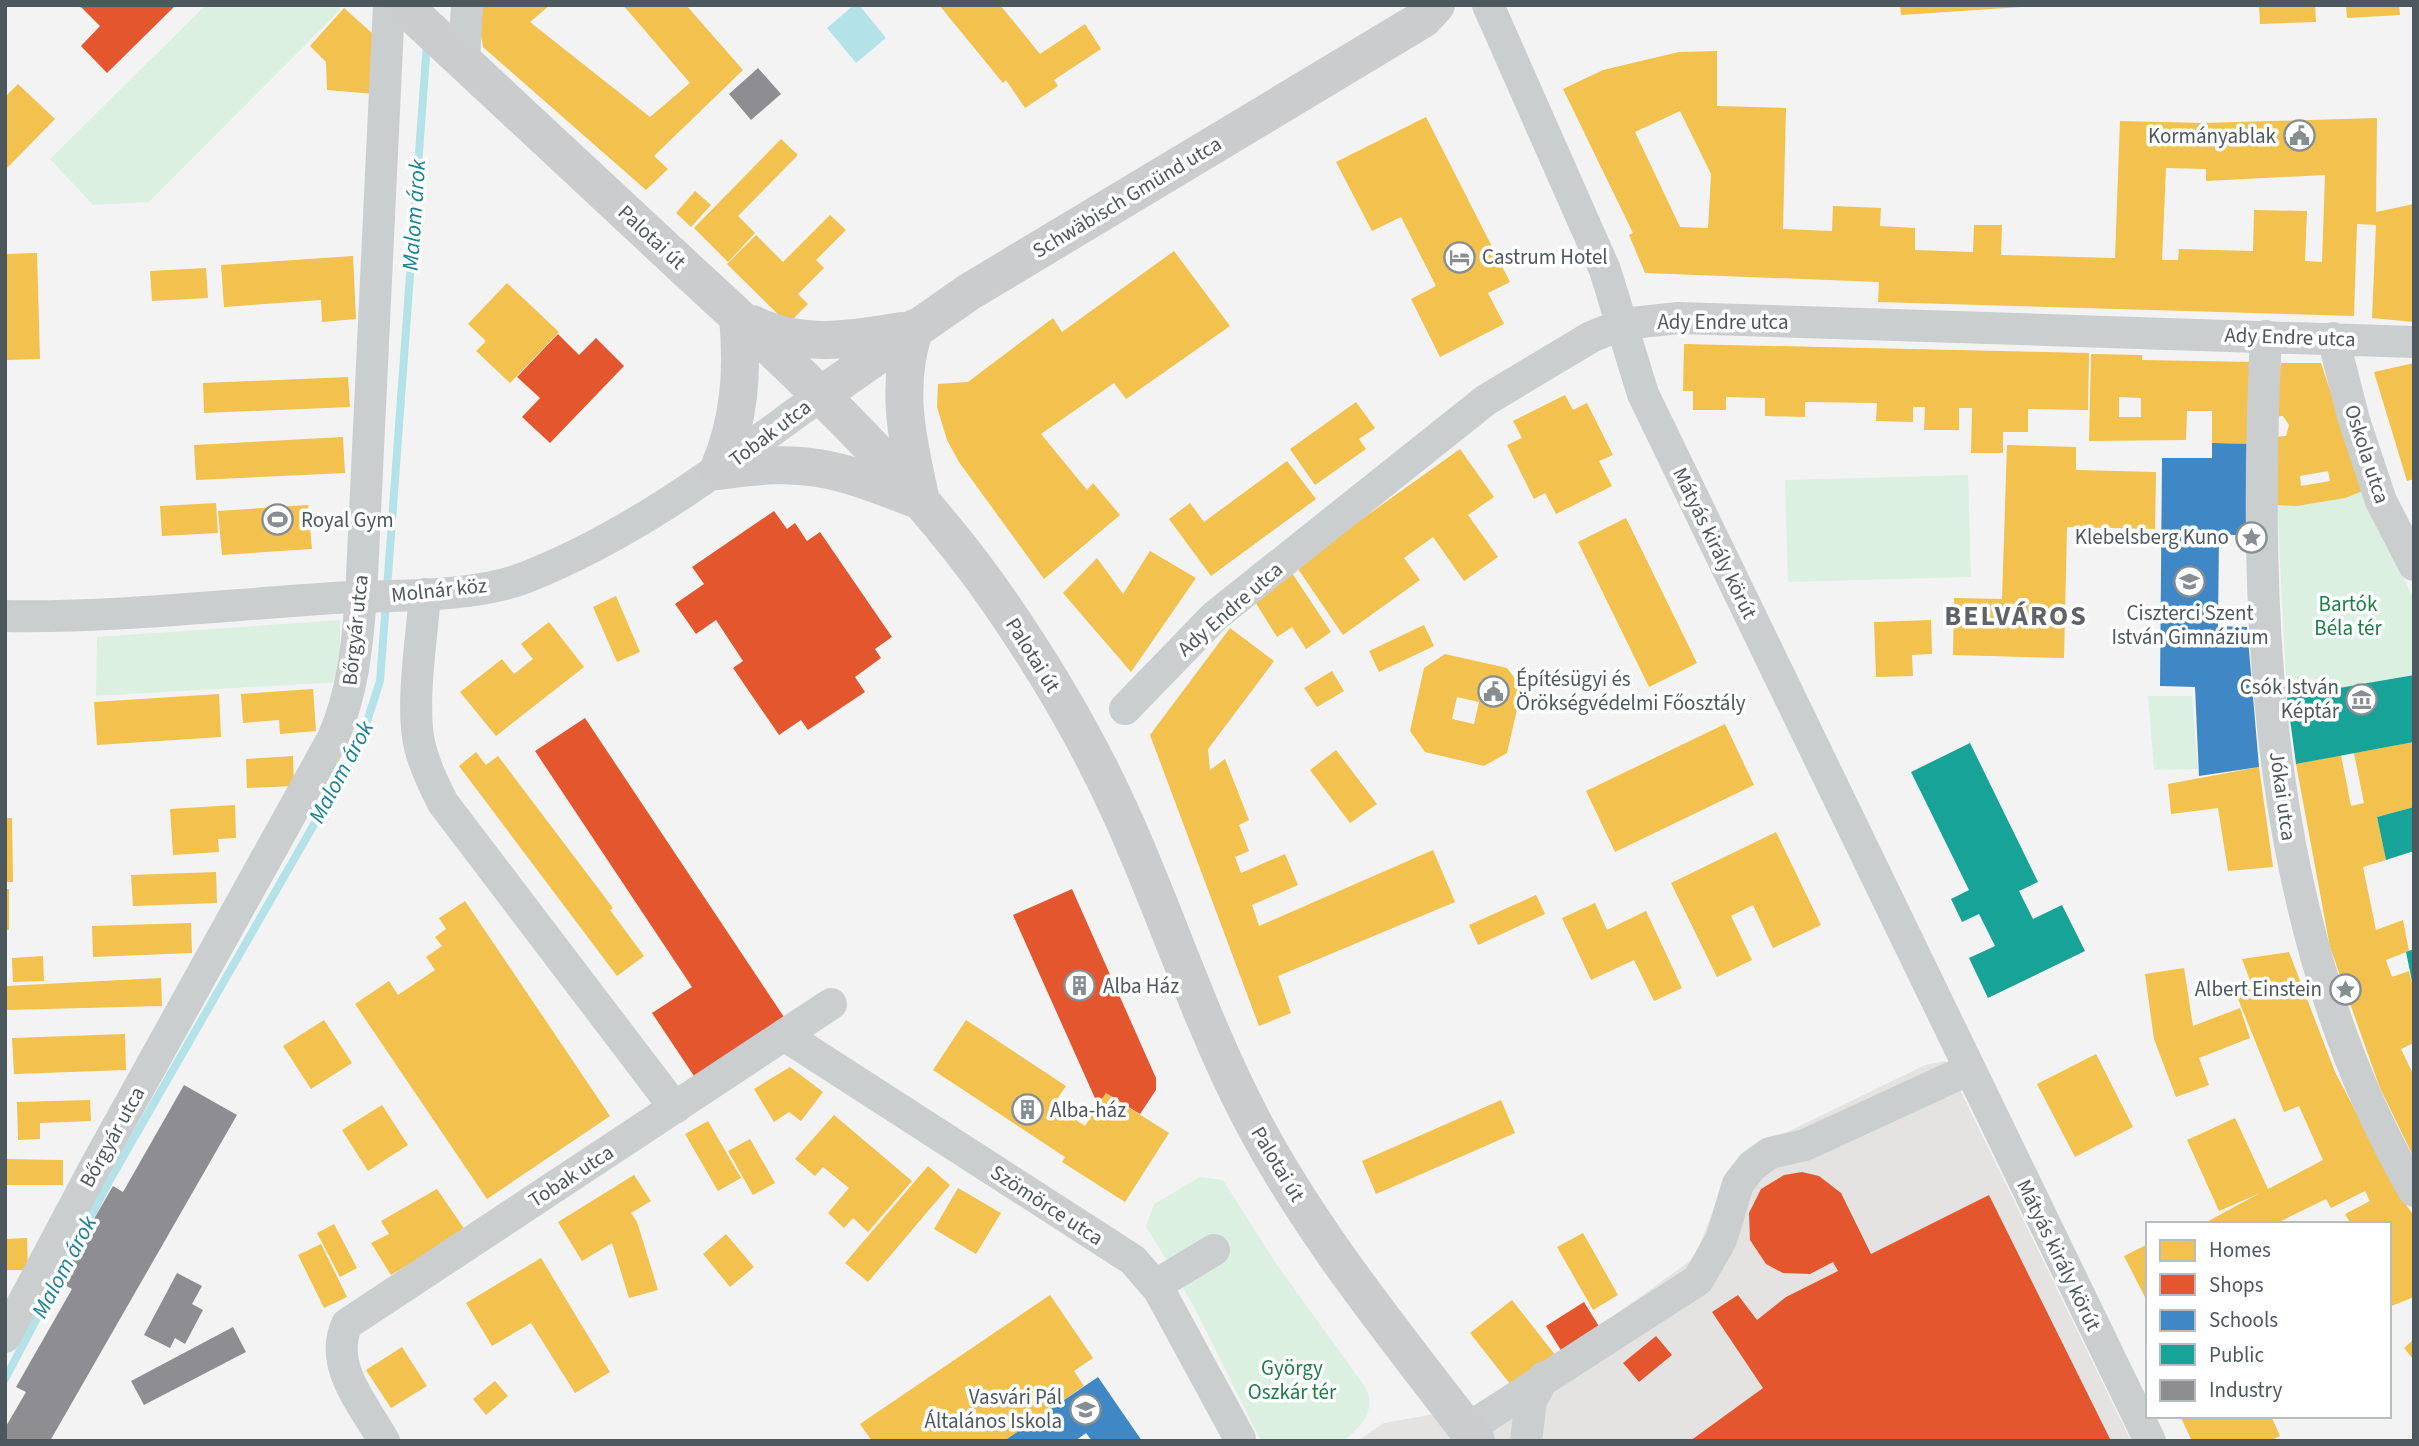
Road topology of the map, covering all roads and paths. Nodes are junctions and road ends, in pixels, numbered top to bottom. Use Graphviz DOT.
graph roads {
  1 [pos="389,5"];
  2 [pos="403,5"];
  3 [pos="467,5"];
  4 [pos="1436,5"];
  5 [pos="1488,5"];
  6 [pos="456,54"];
  7 [pos="738,317"];
  8 [pos="1623,324"];
  9 [pos="915,328"];
  10 [pos="2266,336"];
  11 [pos="2333,338"];
  12 [pos="2414,342"];
  13 [pos="821,394"];
  14 [pos="718,471"];
  15 [pos="921,501"];
  16 [pos="2414,565"];
  17 [pos="390,596"];
  18 [pos="5,616"];
  19 [pos="1125,709"];
  20 [pos="831,1004"];
  21 [pos="784,1035"];
  22 [pos="1970,1069"];
  23 [pos="675,1108"];
  24 [pos="2413,1190"];
  25 [pos="1214,1250"];
  26 [pos="1156,1285"];
  27 [pos="5,1337"];
  28 [pos="1544,1377"];
  29 [pos="1471,1435"];
  30 [pos="1240,1439"];
  31 [pos="384,1441"];
  32 [pos="1526,1441"];
  33 [pos="2150,1441"];
  1 -- 17 [label="street, Bőrgyár utca"];
  2 -- 6 [label="main road, Palotai út"];
  3 -- 6 [label="street"];
  4 -- 9 [label="main road, Schwäbisch Gmünd utca"];
  5 -- 8 [label="street, Mátyás király körút"];
  6 -- 7 [label="main road, Palotai út"];
  7 -- 9 [label="main road"];
  7 -- 13 [label="main road, Palotai út"];
  7 -- 14 [label="main road"];
  8 -- 10 [label="street, Ady Endre utca"];
  8 -- 19 [label="street, Ady Endre utca"];
  8 -- 22 [label="street, Mátyás király körút"];
  9 -- 13 [label="main road, Schwäbisch Gmünd utca"];
  9 -- 15 [label="main road"];
  10 -- 11 [label="street, Ady Endre utca"];
  10 -- 24 [label="street, Jókai utca"];
  11 -- 12 [label="street, Ady Endre utca"];
  11 -- 16 [label="street, Oskola utca"];
  13 -- 14 [label="street, Tobak utca"];
  13 -- 15 [label="main road, Palotai út"];
  14 -- 15 [label="main road"];
  14 -- 17 [label="street, Molnár köz"];
  15 -- 29 [label="main road, Palotai út"];
  17 -- 18 [label="street, Molnár köz"];
  17 -- 23 [label="street"];
  17 -- 27 [label="street, Bőrgyár utca"];
  20 -- 21 [label="street, Tobak utca"];
  21 -- 23 [label="street, Tobak utca"];
  21 -- 26 [label="street, Szömörce utca"];
  22 -- 28 [label="street"];
  22 -- 33 [label="street, Mátyás király körút"];
  23 -- 31 [label="street, Tobak utca"];
  25 -- 26 [label="street"];
  26 -- 30 [label="street, Szömörce utca"];
  28 -- 29 [label="street"];
  28 -- 32 [label="street"];
}
